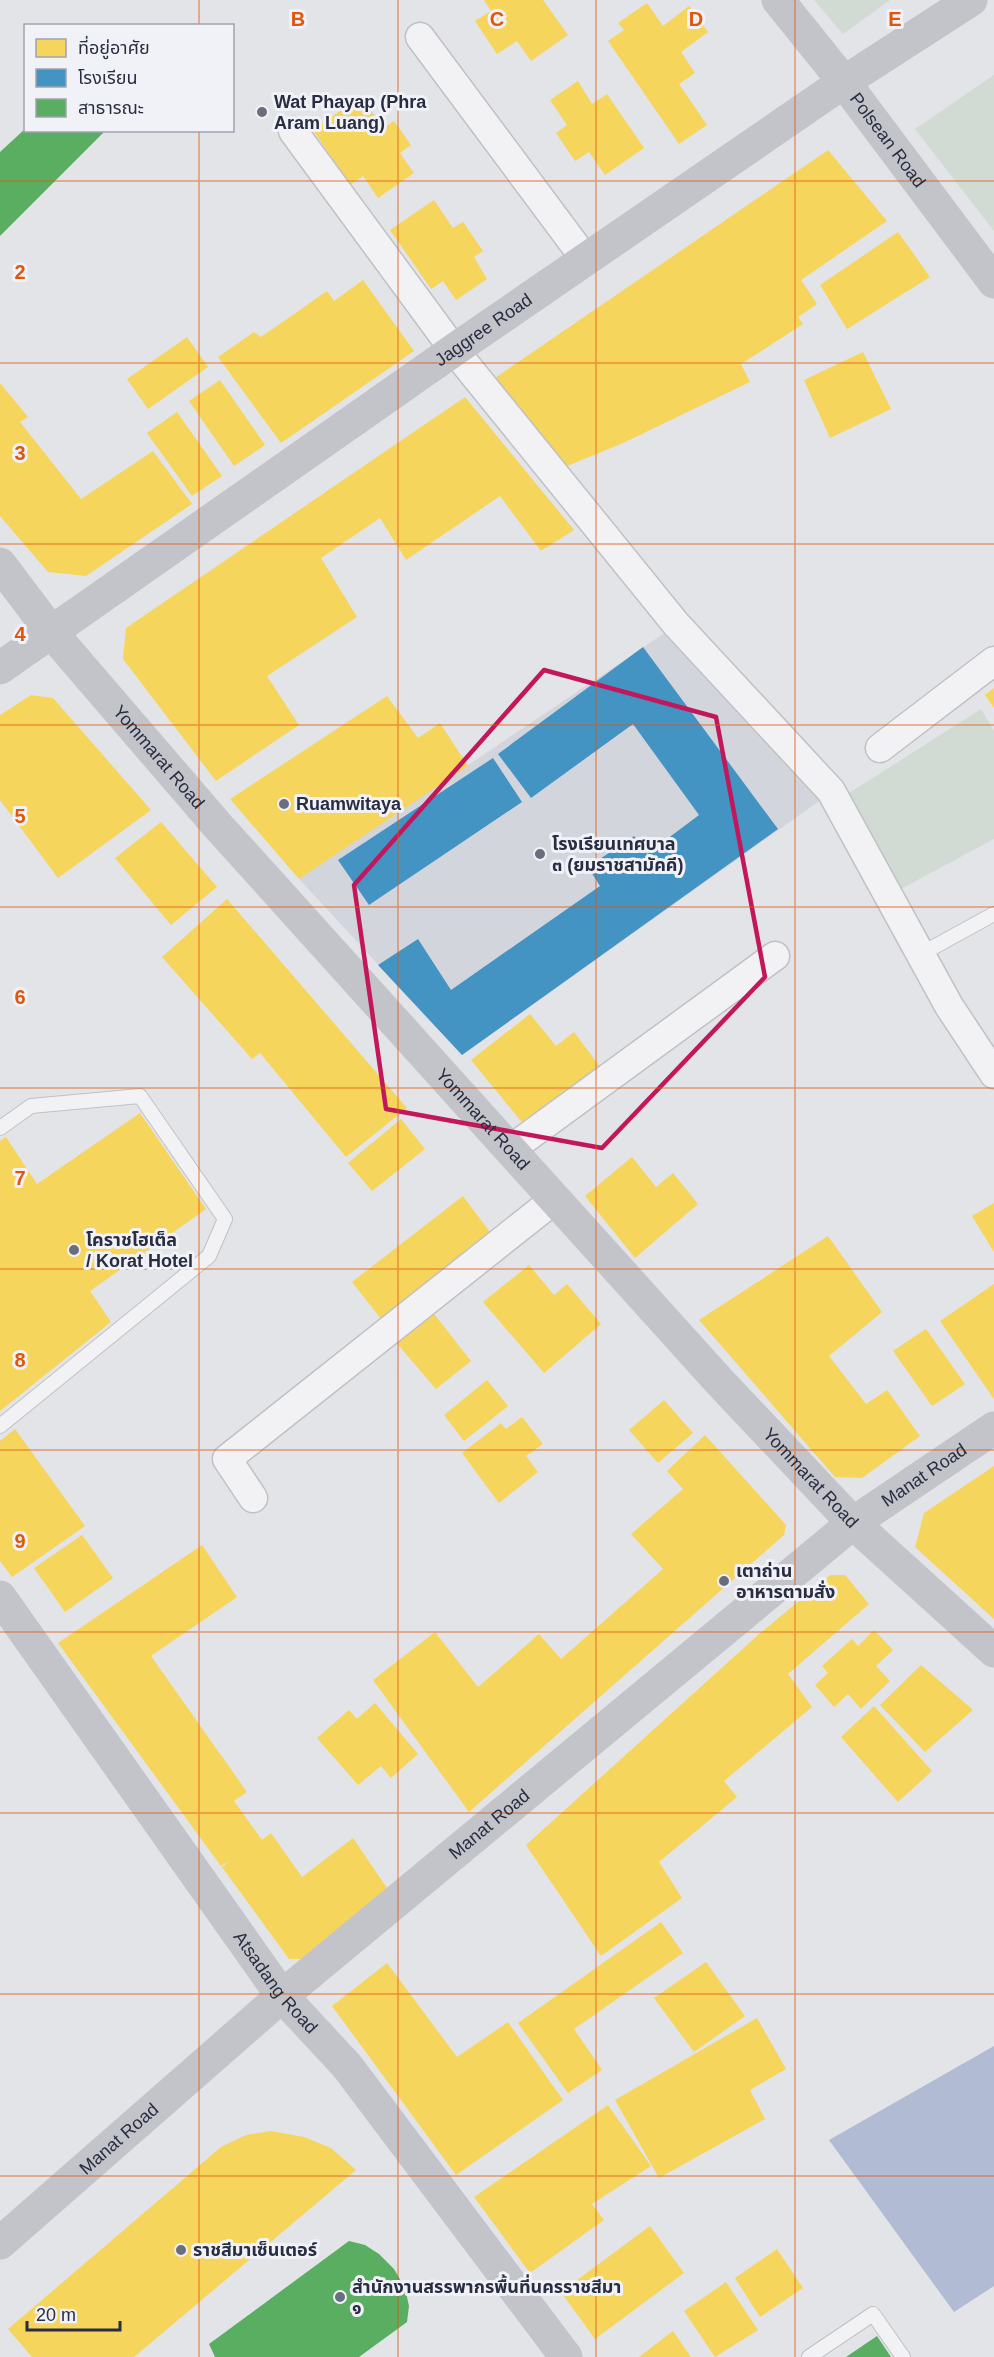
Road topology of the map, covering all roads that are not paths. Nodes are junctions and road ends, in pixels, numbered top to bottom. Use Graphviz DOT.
graph roads {
  1 [pos="778,0"];
  2 [pos="971,0"];
  3 [pos="420,37"];
  4 [pos="844,82"];
  5 [pos="293,131"];
  6 [pos="586,260"];
  7 [pos="994,282"];
  8 [pos="454,350"];
  9 [pos="0,564"];
  10 [pos="52,633"];
  11 [pos="994,661"];
  12 [pos="0,668"];
  13 [pos="880,748"];
  14 [pos="994,914"];
  15 [pos="921,954"];
  16 [pos="775,956"];
  17 [pos="994,1074"];
  18 [pos="0,1128"];
  19 [pos="511,1149"];
  20 [pos="555,1199"];
  21 [pos="0,1426"];
  22 [pos="994,1428"];
  23 [pos="253,1498"];
  24 [pos="853,1523"];
  25 [pos="0,1597"];
  26 [pos="994,1651"];
  27 [pos="282,1996"];
  28 [pos="0,2242"];
  29 [pos="566,2357"];
  30 [pos="809,2357"];
  31 [pos="903,2357"];
  1 -- 4 [label="street, Polsean Road"];
  2 -- 4 [label="street, Jaggree Road"];
  3 -- 6 [label="street"];
  4 -- 6 [label="street, Jaggree Road"];
  4 -- 7 [label="street, Polsean Road"];
  5 -- 8 [label="street"];
  6 -- 8 [label="street, Jaggree Road"];
  8 -- 10 [label="street, Jaggree Road"];
  8 -- 15 [label="street"];
  9 -- 10 [label="street, Yommarat Road"];
  10 -- 12 [label="street, Jaggree Road"];
  10 -- 19 [label="street, Yommarat Road"];
  11 -- 13 [label="street"];
  14 -- 15 [label="lane"];
  15 -- 17 [label="street"];
  16 -- 19 [label="street"];
  18 -- 21 [label="lane"];
  19 -- 20 [label="street, Yommarat Road"];
  20 -- 23 [label="street"];
  20 -- 24 [label="street, Yommarat Road"];
  22 -- 24 [label="street, Manat Road"];
  24 -- 26 [label="street, Yommarat Road"];
  24 -- 27 [label="street, Manat Road"];
  25 -- 27 [label="street, Atsadang Road"];
  27 -- 28 [label="street, Manat Road"];
  27 -- 29 [label="street, Atsadang Road"];
  30 -- 31 [label="lane"];
}
